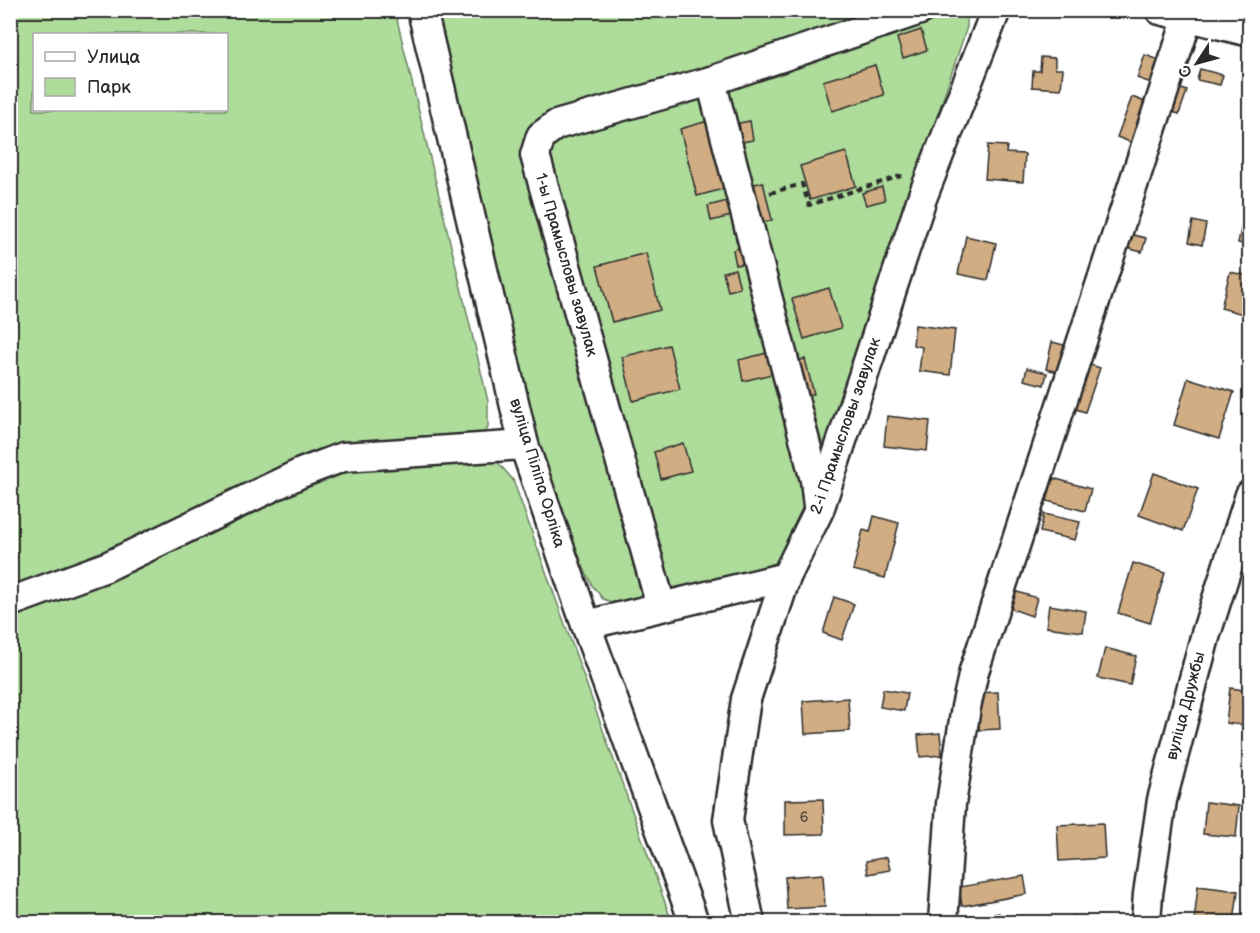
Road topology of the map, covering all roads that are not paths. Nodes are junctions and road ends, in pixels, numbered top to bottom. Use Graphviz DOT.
graph roads {
  1 [pos="422,10"];
  2 [pos="920,10"];
  3 [pos="996,10"];
  4 [pos="1160,10"];
  5 [pos="1188,17"];
  6 [pos="1250,32"];
  7 [pos="711,81"];
  8 [pos="524,445"];
  9 [pos="1250,495"];
  10 [pos="819,510"];
  11 [pos="786,577"];
  12 [pos="10,602"];
  13 [pos="661,606"];
  14 [pos="586,625"];
  15 [pos="749,918"];
  16 [pos="694,922"];
  17 [pos="943,922"];
  18 [pos="1146,922"];
  1 -- 8 [label="street, вуліца Піліпа Орліка"];
  2 -- 7 [label="street, 1-ы Прамысловы завулак"];
  3 -- 10 [label="street, 2-і Прамысловы завулак"];
  4 -- 5 [label="street"];
  5 -- 6 [label="street"];
  5 -- 17 [label="street"];
  7 -- 10 [label="street"];
  7 -- 13 [label="street, 1-ы Прамысловы завулак"];
  8 -- 12 [label="street"];
  8 -- 14 [label="street, вуліца Піліпа Орліка"];
  9 -- 18 [label="street, вуліца Дружбы"];
  10 -- 11 [label="street, 2-і Прамысловы завулак"];
  11 -- 13 [label="street"];
  11 -- 15 [label="street, 2-і Прамысловы завулак"];
  13 -- 14 [label="street"];
  14 -- 16 [label="street, вуліца Піліпа Орліка"];
}
